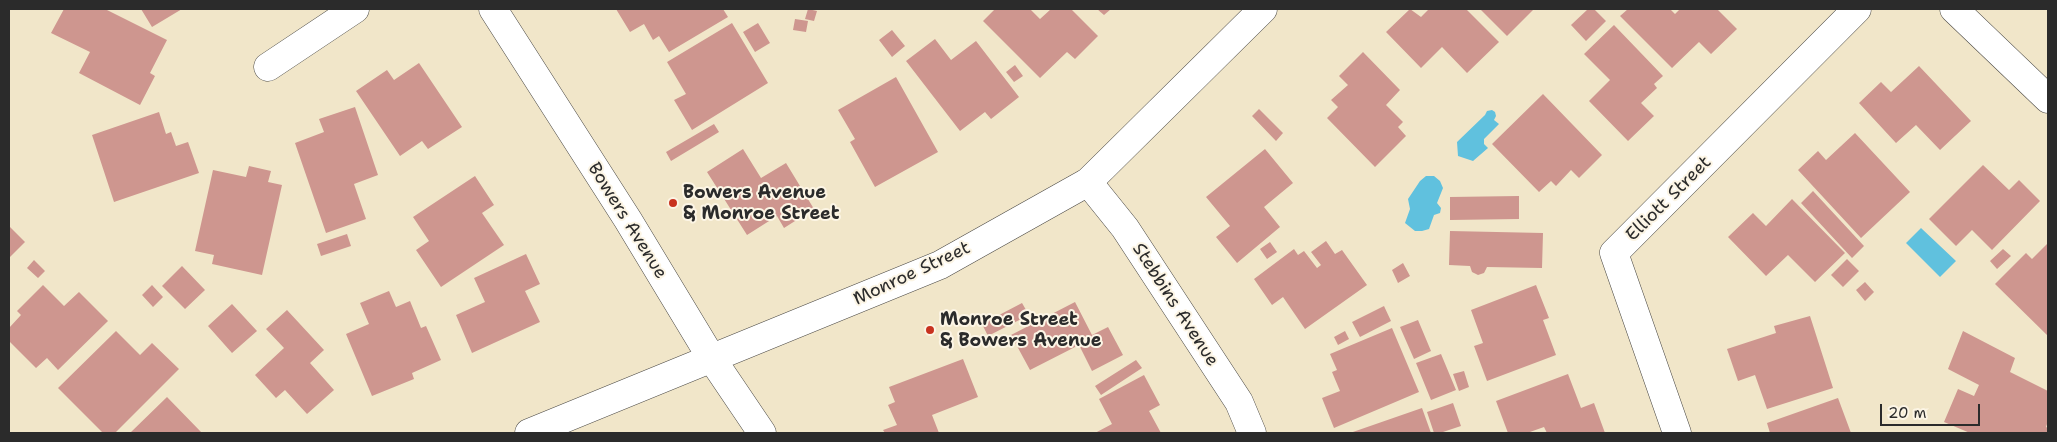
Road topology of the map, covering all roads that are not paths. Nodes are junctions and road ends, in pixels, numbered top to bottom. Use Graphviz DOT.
graph roads {
  1 [pos="355,9"];
  2 [pos="493,9"];
  3 [pos="1263,9"];
  4 [pos="1857,9"];
  5 [pos="1954,9"];
  6 [pos="268,67"];
  7 [pos="2048,99"];
  8 [pos="1088,182"];
  9 [pos="712,359"];
  10 [pos="529,433"];
  11 [pos="762,433"];
  12 [pos="1252,433"];
  13 [pos="1677,433"];
  1 -- 6 [label="main road"];
  2 -- 9 [label="main road, Bowers Avenue"];
  3 -- 8 [label="main road, Monroe Street"];
  4 -- 13 [label="main road, Elliott Street"];
  5 -- 7 [label="main road"];
  8 -- 9 [label="main road, Monroe Street"];
  8 -- 12 [label="main road, Stebbins Avenue"];
  9 -- 10 [label="main road, Monroe Street"];
  9 -- 11 [label="main road, Bowers Avenue"];
}
